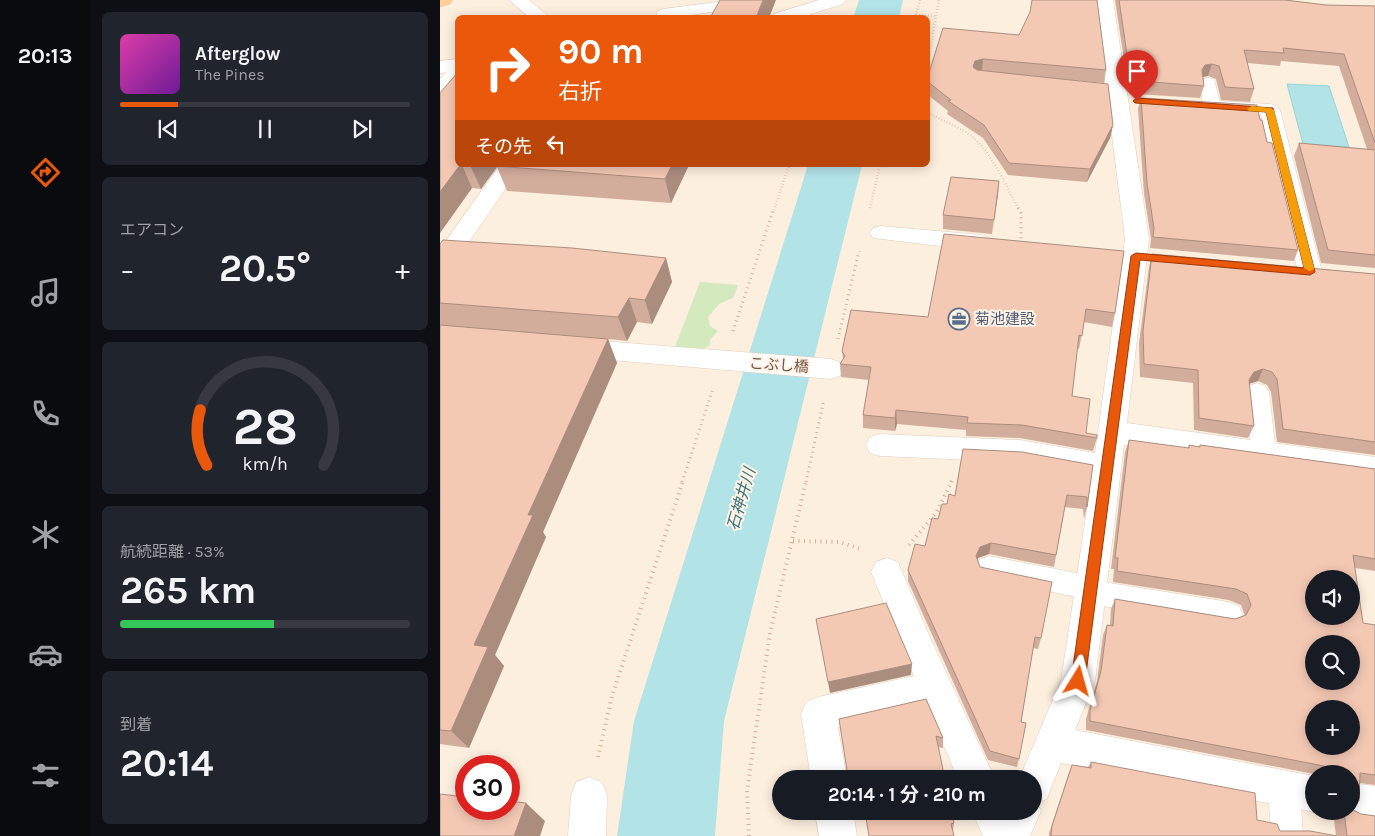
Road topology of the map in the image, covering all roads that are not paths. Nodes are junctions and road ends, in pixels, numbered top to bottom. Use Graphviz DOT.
graph roads {
  1 [pos="444,0"];
  2 [pos="518,0"];
  3 [pos="694,0"];
  4 [pos="764,0"];
  5 [pos="837,0"];
  6 [pos="1104,0"];
  7 [pos="440,2"];
  8 [pos="711,8"];
  9 [pos="538,15"];
  10 [pos="663,15"];
  11 [pos="790,15"];
  12 [pos="455,65"];
  13 [pos="440,67"];
  14 [pos="455,72"];
  15 [pos="1208,83"];
  16 [pos="440,89"];
  17 [pos="1203,105"];
  18 [pos="510,167"];
  19 [pos="871,238"];
  20 [pos="1021,246"];
  21 [pos="440,266"];
  22 [pos="1310,272"];
  23 [pos="556,347"];
  24 [pos="827,369"];
  25 [pos="1257,392"];
  26 [pos="1113,432"];
  27 [pos="880,445"];
  28 [pos="1264,454"];
  29 [pos="1108,467"];
  30 [pos="1375,469"];
  31 [pos="989,568"];
  32 [pos="887,572"];
  33 [pos="1091,590"];
  34 [pos="1228,615"];
  35 [pos="936,688"];
  36 [pos="1053,744"];
  37 [pos="827,770"];
  38 [pos="972,770"];
  39 [pos="1041,770"];
  40 [pos="1299,791"];
  41 [pos="589,794"];
  42 [pos="1360,802"];
  43 [pos="1375,805"];
  44 [pos="835,820"];
  45 [pos="995,820"];
  46 [pos="1018,820"];
  47 [pos="587,836"];
  48 [pos="838,836"];
  49 [pos="1002,836"];
  50 [pos="1011,836"];
  51 [pos="1287,836"];
  1 -- 7 [label="main road"];
  2 -- 9 [label="street"];
  3 -- 8 [label="lane"];
  4 -- 8 [label="lane"];
  5 -- 11 [label="street"];
  6 -- 26 [label="street"];
  8 -- 10 [label="lane"];
  12 -- 13 [label="street"];
  14 -- 16 [label="lane"];
  15 -- 17 [label="lane"];
  17 -- 22 [label="street"];
  18 -- 21 [label="street"];
  19 -- 20 [label="street"];
  23 -- 24 [label="street, こぶし橋"];
  25 -- 28 [label="lane"];
  26 -- 28 [label="street"];
  26 -- 29 [label="street"];
  27 -- 29 [label="street"];
  28 -- 30 [label="street"];
  29 -- 33 [label="street"];
  31 -- 33 [label="lane"];
  32 -- 35 [label="street"];
  33 -- 34 [label="lane"];
  33 -- 36 [label="street"];
  35 -- 37 [label="street"];
  35 -- 38 [label="street"];
  36 -- 39 [label="street"];
  36 -- 40 [label="street"];
  40 -- 51 [label="lane"];
  41 -- 47 [label="street"];
  42 -- 43 [label="street"];
  44 -- 48 [label="street"];
  45 -- 49 [label="street"];
  46 -- 50 [label="street"];
}
